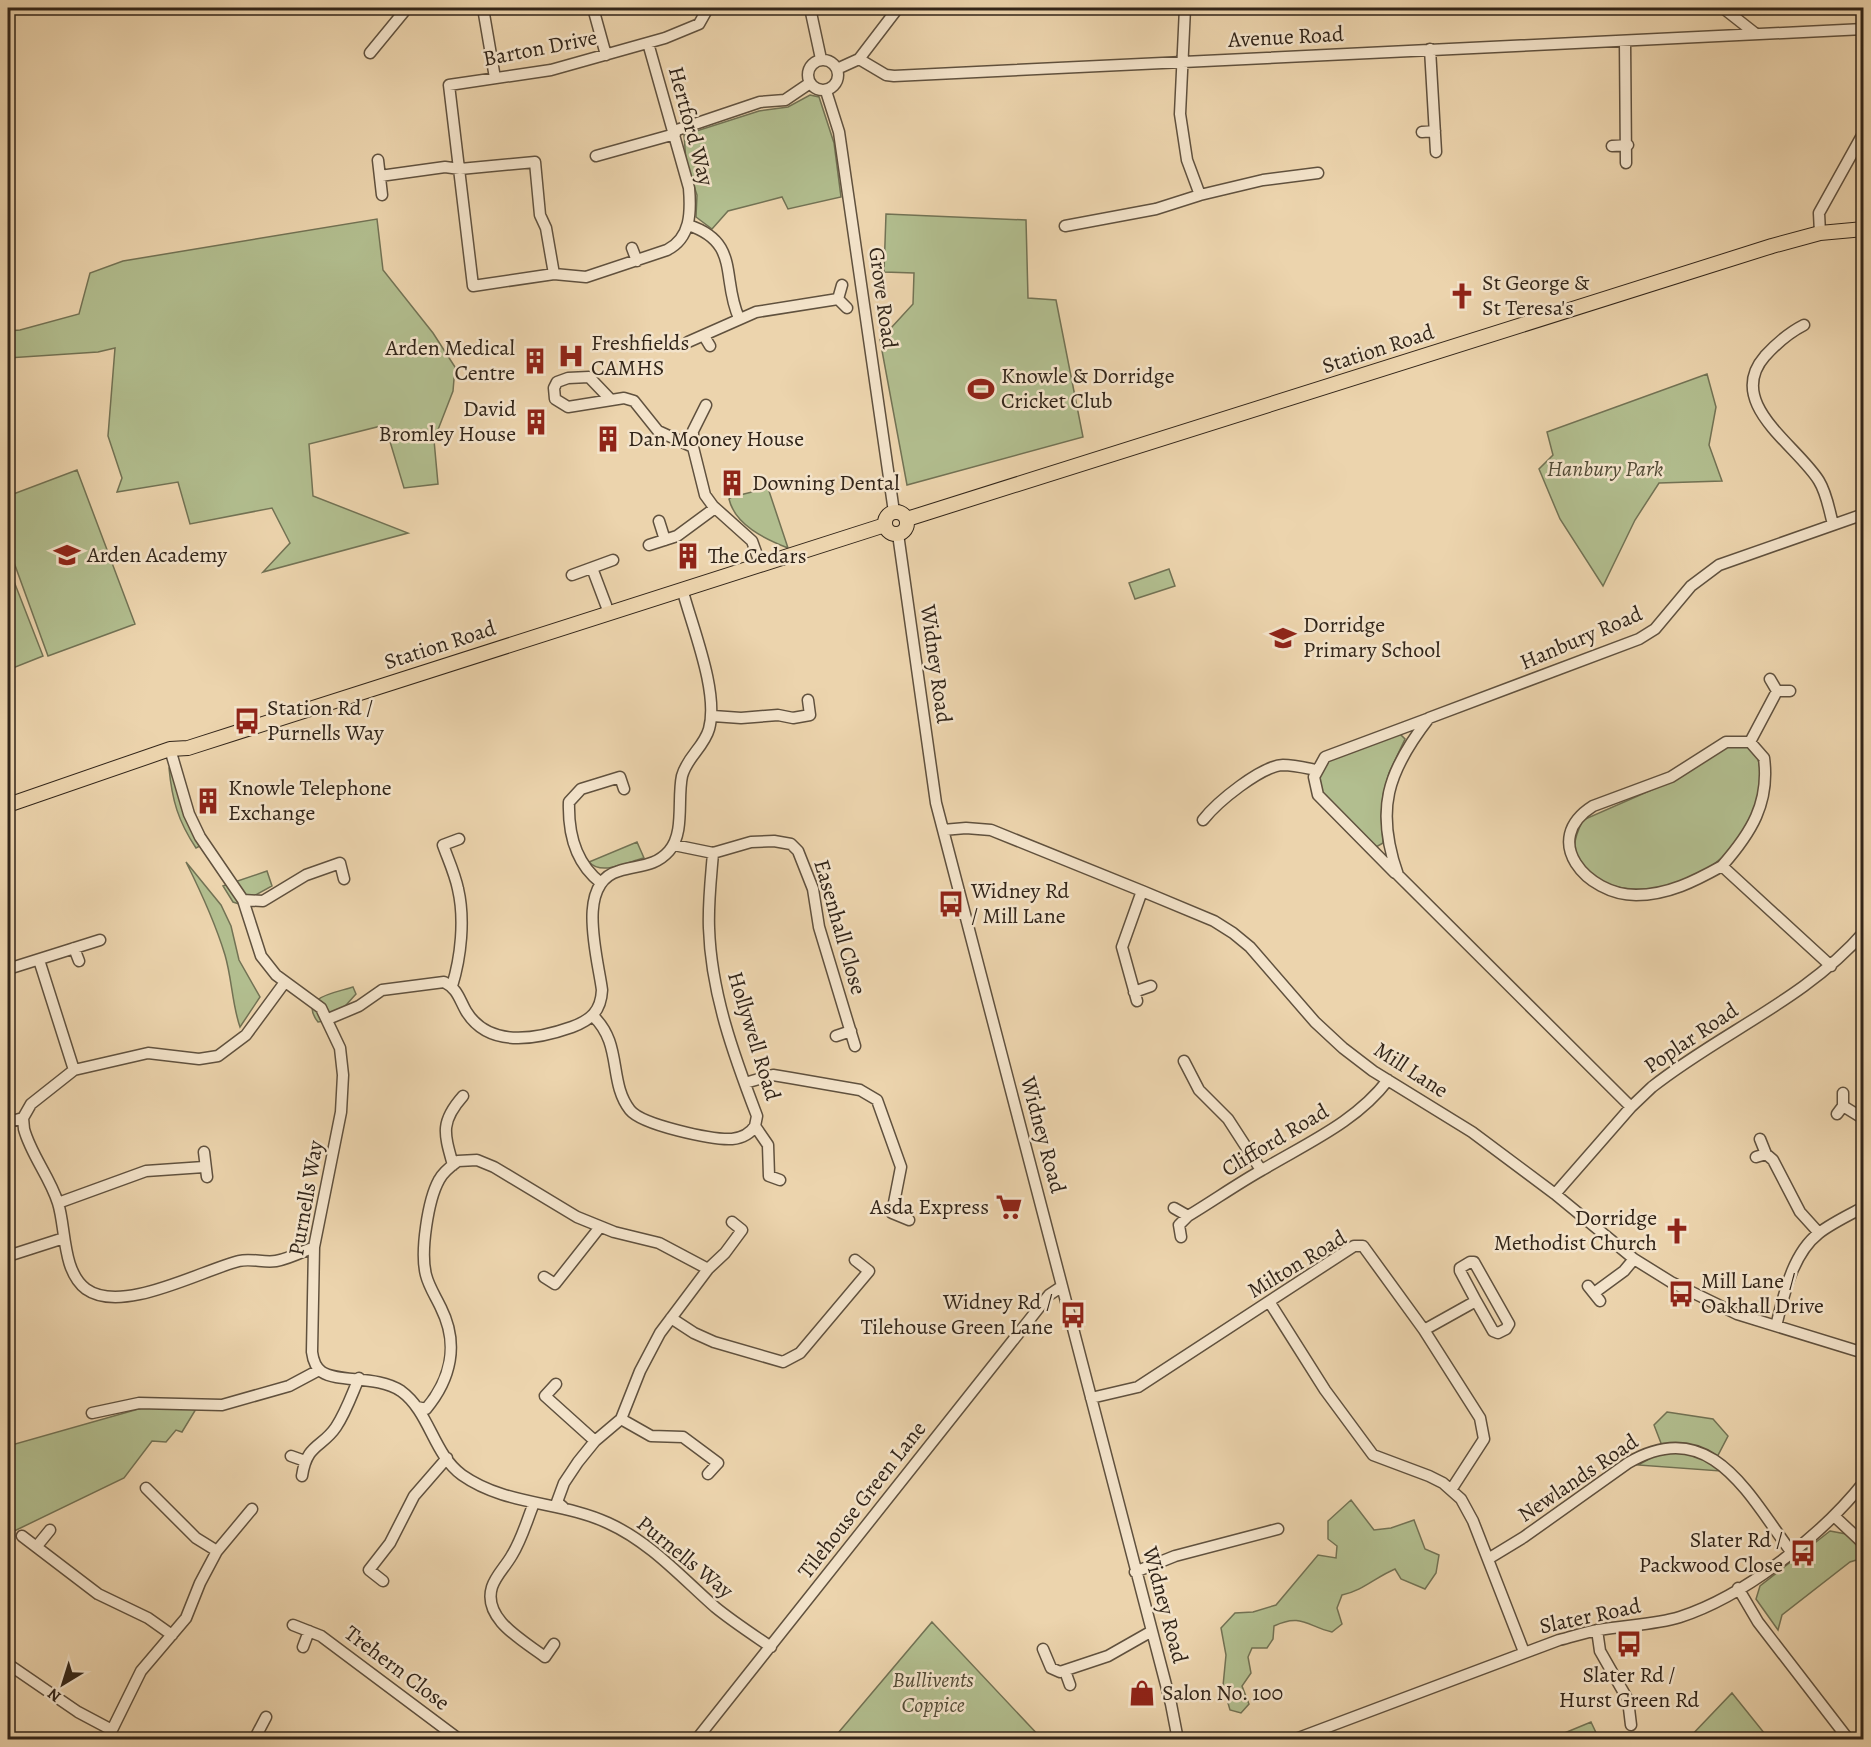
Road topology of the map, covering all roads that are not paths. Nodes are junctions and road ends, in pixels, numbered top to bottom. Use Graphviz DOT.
graph roads {
  1 [pos="407,8"];
  2 [pos="483,8"];
  3 [pos="593,8"];
  4 [pos="708,8"];
  5 [pos="810,8"];
  6 [pos="898,8"];
  7 [pos="1185,8"];
  8 [pos="1723,8"];
  9 [pos="1863,29"];
  10 [pos="1756,34"];
  11 [pos="1625,41"];
  12 [pos="648,43"];
  13 [pos="1430,49"];
  14 [pos="370,53"];
  15 [pos="606,55"];
  16 [pos="859,58"];
  17 [pos="821,59"];
  18 [pos="1181,62"];
  19 [pos="837,69"];
  20 [pos="495,78"];
  21 [pos="810,83"];
  22 [pos="826,91"];
  23 [pos="1435,131"];
  24 [pos="674,132"];
  25 [pos="1422,132"];
  26 [pos="1863,132"];
  27 [pos="1628,145"];
  28 [pos="1612,146"];
  29 [pos="1437,152"];
  30 [pos="596,156"];
  31 [pos="378,160"];
  32 [pos="1626,163"];
  33 [pos="460,169"];
  34 [pos="1318,173"];
  35 [pos="380,176"];
  36 [pos="382,195"];
  37 [pos="1200,195"];
  38 [pos="687,225"];
  39 [pos="1065,226"];
  40 [pos="1863,229"];
  41 [pos="1820,233"];
  42 [pos="632,248"];
  43 [pos="637,261"];
  44 [pos="554,274"];
  45 [pos="842,285"];
  46 [pos="838,299"];
  47 [pos="847,308"];
  48 [pos="740,318"];
  49 [pos="1804,325"];
  50 [pos="704,336"];
  51 [pos="688,342"];
  52 [pos="710,346"];
  53 [pos="611,400"];
  54 [pos="706,405"];
  55 [pos="693,447"];
  56 [pos="715,508"];
  57 [pos="894,512"];
  58 [pos="1863,514"];
  59 [pos="907,519"];
  60 [pos="659,521"];
  61 [pos="1833,524"];
  62 [pos="885,525"];
  63 [pos="898,534"];
  64 [pos="665,540"];
  65 [pos="649,545"];
  66 [pos="612,560"];
  67 [pos="761,566"];
  68 [pos="592,568"];
  69 [pos="572,575"];
  70 [pos="683,592"];
  71 [pos="609,613"];
  72 [pos="1770,679"];
  73 [pos="1777,691"];
  74 [pos="1790,691"];
  75 [pos="808,700"];
  76 [pos="713,716"];
  77 [pos="1429,718"];
  78 [pos="1749,742"];
  79 [pos="170,749"];
  80 [pos="1316,770"];
  81 [pos="624,789"];
  82 [pos="8,804"];
  83 [pos="1203,820"];
  84 [pos="943,830"];
  85 [pos="459,839"];
  86 [pos="674,845"];
  87 [pos="713,853"];
  88 [pos="1722,866"];
  89 [pos="1398,875"];
  90 [pos="344,879"];
  91 [pos="601,883"];
  92 [pos="1142,891"];
  93 [pos="243,900"];
  94 [pos="1863,932"];
  95 [pos="100,940"];
  96 [pos="74,948"];
  97 [pos="39,960"];
  98 [pos="79,961"];
  99 [pos="1831,966"];
  100 [pos="8,969"];
  101 [pos="285,982"];
  102 [pos="452,986"];
  103 [pos="1151,986"];
  104 [pos="593,1016"];
  105 [pos="328,1019"];
  106 [pos="851,1031"];
  107 [pos="836,1036"];
  108 [pos="855,1046"];
  109 [pos="1184,1061"];
  110 [pos="74,1070"];
  111 [pos="1388,1080"];
  112 [pos="745,1083"];
  113 [pos="1843,1093"];
  114 [pos="455,1099"];
  115 [pos="1631,1107"];
  116 [pos="23,1118"];
  117 [pos="1863,1119"];
  118 [pos="8,1122"];
  119 [pos="755,1126"];
  120 [pos="1760,1139"];
  121 [pos="204,1152"];
  122 [pos="453,1165"];
  123 [pos="1261,1170"];
  124 [pos="780,1180"];
  125 [pos="1555,1194"];
  126 [pos="58,1203"];
  127 [pos="1863,1207"];
  128 [pos="1174,1208"];
  129 [pos="1188,1216"];
  130 [pos="909,1220"];
  131 [pos="732,1222"];
  132 [pos="600,1227"];
  133 [pos="1819,1233"];
  134 [pos="1181,1237"];
  135 [pos="64,1238"];
  136 [pos="314,1247"];
  137 [pos="8,1256"];
  138 [pos="1634,1259"];
  139 [pos="855,1260"];
  140 [pos="708,1269"];
  141 [pos="544,1277"];
  142 [pos="1061,1287"];
  143 [pos="1594,1293"];
  144 [pos="1476,1301"];
  145 [pos="1270,1303"];
  146 [pos="671,1318"];
  147 [pos="1776,1326"];
  148 [pos="1424,1330"];
  149 [pos="1863,1353"];
  150 [pos="319,1370"];
  151 [pos="359,1378"];
  152 [pos="556,1384"];
  153 [pos="1091,1398"];
  154 [pos="417,1407"];
  155 [pos="92,1413"];
  156 [pos="621,1419"];
  157 [pos="595,1440"];
  158 [pos="291,1456"];
  159 [pos="447,1458"];
  160 [pos="305,1461"];
  161 [pos="708,1474"];
  162 [pos="302,1476"];
  163 [pos="1863,1482"];
  164 [pos="146,1488"];
  165 [pos="1451,1490"];
  166 [pos="534,1503"];
  167 [pos="563,1507"];
  168 [pos="252,1509"];
  169 [pos="1834,1516"];
  170 [pos="1278,1529"];
  171 [pos="50,1530"];
  172 [pos="22,1536"];
  173 [pos="1863,1544"];
  174 [pos="37,1546"];
  175 [pos="217,1551"];
  176 [pos="1792,1553"];
  177 [pos="1488,1559"];
  178 [pos="1135,1572"];
  179 [pos="383,1581"];
  180 [pos="1738,1588"];
  181 [pos="294,1625"];
  182 [pos="1597,1630"];
  183 [pos="309,1631"];
  184 [pos="1152,1631"];
  185 [pos="172,1635"];
  186 [pos="554,1644"];
  187 [pos="303,1647"];
  188 [pos="771,1647"];
  189 [pos="1044,1649"];
  190 [pos="1524,1652"];
  191 [pos="8,1664"];
  192 [pos="1065,1671"];
  193 [pos="1070,1685"];
  194 [pos="266,1717"];
  195 [pos="1631,1725"];
  196 [pos="109,1734"];
  197 [pos="256,1739"];
  198 [pos="460,1740"];
  199 [pos="696,1740"];
  200 [pos="1178,1740"];
  201 [pos="1293,1740"];
  202 [pos="1849,1740"];
  1 -- 14 [label="street"];
  2 -- 20 [label="street"];
  3 -- 15 [label="street"];
  4 -- 12 [label="street, Barton Drive"];
  5 -- 17 [label="street"];
  6 -- 16 [label="street"];
  7 -- 18 [label="street"];
  8 -- 10 [label="street"];
  9 -- 10 [label="street, Avenue Road"];
  10 -- 11 [label="street, Avenue Road"];
  11 -- 13 [label="street, Avenue Road"];
  11 -- 27 [label="street"];
  12 -- 15 [label="street, Barton Drive"];
  12 -- 24 [label="street, Hertford Way"];
  13 -- 18 [label="street, Avenue Road"];
  13 -- 23 [label="street"];
  15 -- 20 [label="street, Barton Drive"];
  16 -- 18 [label="street, Avenue Road"];
  16 -- 19 [label="street"];
  17 -- 19 [label="street"];
  17 -- 21 [label="street"];
  18 -- 37 [label="street"];
  19 -- 22 [label="street"];
  20 -- 33 [label="street, Barton Drive"];
  21 -- 22 [label="street"];
  21 -- 24 [label="street"];
  22 -- 57 [label="street, Grove Road"];
  23 -- 25 [label="street"];
  23 -- 29 [label="street"];
  24 -- 30 [label="street"];
  24 -- 38 [label="street, Hertford Way"];
  26 -- 41 [label="street"];
  27 -- 28 [label="street"];
  27 -- 32 [label="street"];
  31 -- 35 [label="street"];
  33 -- 35 [label="street"];
  33 -- 44 [label="street"];
  33 -- 44 [label="street"];
  34 -- 37 [label="street"];
  35 -- 36 [label="street"];
  37 -- 39 [label="street"];
  38 -- 43 [label="street"];
  38 -- 48 [label="street"];
  40 -- 41 [label="main road, Station Road"];
  41 -- 59 [label="main road, Station Road"];
  42 -- 43 [label="street"];
  43 -- 44 [label="street"];
  45 -- 46 [label="street"];
  46 -- 47 [label="street"];
  46 -- 48 [label="street"];
  48 -- 50 [label="street"];
  49 -- 61 [label="street"];
  50 -- 51 [label="street"];
  50 -- 52 [label="street"];
  53 -- 53 [label="street"];
  53 -- 55 [label="street"];
  54 -- 55 [label="street"];
  55 -- 56 [label="street"];
  56 -- 64 [label="street"];
  56 -- 67 [label="street"];
  57 -- 59 [label="main road"];
  57 -- 62 [label="main road"];
  58 -- 61 [label="street, Hanbury Road"];
  59 -- 63 [label="main road"];
  60 -- 64 [label="street"];
  61 -- 77 [label="street, Hanbury Road"];
  62 -- 63 [label="main road"];
  62 -- 67 [label="main road, Station Road"];
  63 -- 84 [label="street, Widney Road"];
  64 -- 65 [label="street"];
  66 -- 68 [label="street"];
  67 -- 70 [label="main road, Station Road"];
  68 -- 69 [label="street"];
  68 -- 71 [label="street"];
  70 -- 71 [label="main road, Station Road"];
  70 -- 76 [label="street"];
  71 -- 79 [label="main road, Station Road"];
  72 -- 73 [label="street"];
  73 -- 74 [label="street"];
  73 -- 78 [label="street"];
  75 -- 76 [label="street"];
  76 -- 86 [label="street"];
  77 -- 80 [label="street, Hanbury Road"];
  77 -- 89 [label="street"];
  78 -- 88 [label="street"];
  78 -- 88 [label="street"];
  79 -- 82 [label="main road, Station Road"];
  79 -- 93 [label="street, Purnells Way"];
  80 -- 83 [label="street"];
  80 -- 89 [label="street"];
  81 -- 91 [label="street"];
  84 -- 92 [label="street, Mill Lane"];
  84 -- 142 [label="street, Widney Road"];
  85 -- 102 [label="street"];
  86 -- 87 [label="street"];
  86 -- 91 [label="street"];
  87 -- 106 [label="street, Easenhall Close"];
  87 -- 112 [label="street, Hollywell Road"];
  88 -- 99 [label="street"];
  89 -- 115 [label="street"];
  90 -- 93 [label="street"];
  91 -- 104 [label="street"];
  92 -- 103 [label="street"];
  92 -- 111 [label="street, Mill Lane"];
  93 -- 101 [label="street, Purnells Way"];
  94 -- 99 [label="street, Poplar Road"];
  95 -- 96 [label="street"];
  96 -- 97 [label="street"];
  96 -- 98 [label="street"];
  97 -- 100 [label="street"];
  97 -- 110 [label="street"];
  99 -- 115 [label="street, Poplar Road"];
  101 -- 105 [label="street, Purnells Way"];
  101 -- 110 [label="street"];
  102 -- 104 [label="street"];
  102 -- 105 [label="street"];
  104 -- 119 [label="street, Hollywell Road"];
  105 -- 136 [label="street, Purnells Way"];
  106 -- 107 [label="street"];
  106 -- 108 [label="street, Easenhall Close"];
  109 -- 123 [label="street"];
  110 -- 116 [label="street"];
  111 -- 123 [label="street, Clifford Road"];
  111 -- 125 [label="street, Mill Lane"];
  112 -- 119 [label="street, Hollywell Road"];
  112 -- 130 [label="street"];
  113 -- 117 [label="street"];
  114 -- 122 [label="street"];
  115 -- 125 [label="street, Poplar Road"];
  116 -- 118 [label="street"];
  116 -- 126 [label="street"];
  119 -- 124 [label="street, Hollywell Road"];
  120 -- 133 [label="street"];
  121 -- 126 [label="street"];
  122 -- 132 [label="street"];
  122 -- 154 [label="street"];
  123 -- 129 [label="street, Clifford Road"];
  125 -- 138 [label="street, Mill Lane"];
  126 -- 135 [label="street"];
  127 -- 133 [label="street"];
  128 -- 129 [label="street"];
  129 -- 134 [label="street"];
  131 -- 140 [label="street"];
  132 -- 140 [label="street"];
  132 -- 141 [label="street"];
  133 -- 147 [label="street"];
  135 -- 136 [label="street"];
  135 -- 137 [label="street"];
  136 -- 150 [label="street, Purnells Way"];
  138 -- 143 [label="street"];
  138 -- 147 [label="street, Mill Lane"];
  139 -- 146 [label="street"];
  140 -- 146 [label="street"];
  142 -- 153 [label="street, Widney Road"];
  142 -- 188 [label="street, Tilehouse Green Lane"];
  144 -- 144 [label="street"];
  144 -- 148 [label="street"];
  145 -- 148 [label="street, Milton Road"];
  145 -- 153 [label="street, Milton Road"];
  145 -- 165 [label="street"];
  146 -- 156 [label="street"];
  147 -- 149 [label="street, Mill Lane"];
  148 -- 165 [label="street, Milton Road"];
  150 -- 151 [label="street, Purnells Way"];
  150 -- 155 [label="street"];
  151 -- 154 [label="street, Purnells Way"];
  151 -- 160 [label="street"];
  152 -- 157 [label="street"];
  153 -- 178 [label="street, Widney Road"];
  154 -- 159 [label="street, Purnells Way"];
  156 -- 157 [label="street"];
  156 -- 161 [label="street"];
  157 -- 167 [label="street"];
  158 -- 160 [label="street"];
  159 -- 166 [label="street, Purnells Way"];
  159 -- 179 [label="street"];
  160 -- 162 [label="street"];
  163 -- 169 [label="street, Slater Road"];
  164 -- 175 [label="street"];
  165 -- 177 [label="street"];
  166 -- 167 [label="street, Purnells Way"];
  166 -- 186 [label="street"];
  167 -- 188 [label="street, Purnells Way"];
  168 -- 175 [label="street"];
  169 -- 173 [label="street"];
  169 -- 176 [label="street, Slater Road"];
  170 -- 178 [label="street"];
  171 -- 174 [label="street"];
  172 -- 174 [label="street"];
  174 -- 185 [label="street"];
  175 -- 185 [label="street"];
  176 -- 177 [label="street, Newlands Road"];
  176 -- 180 [label="street, Slater Road"];
  177 -- 190 [label="street"];
  178 -- 184 [label="street, Widney Road"];
  180 -- 182 [label="street, Slater Road"];
  180 -- 202 [label="street"];
  181 -- 183 [label="street, Trehern Close"];
  182 -- 190 [label="street, Slater Road"];
  182 -- 195 [label="street"];
  183 -- 187 [label="street, Trehern Close"];
  183 -- 198 [label="street, Trehern Close"];
  184 -- 192 [label="street"];
  184 -- 200 [label="street, Widney Road"];
  185 -- 196 [label="street"];
  188 -- 199 [label="street, Tilehouse Green Lane"];
  189 -- 192 [label="street"];
  190 -- 201 [label="street, Slater Road"];
  191 -- 196 [label="street"];
  192 -- 193 [label="street"];
  194 -- 197 [label="street"];
}
